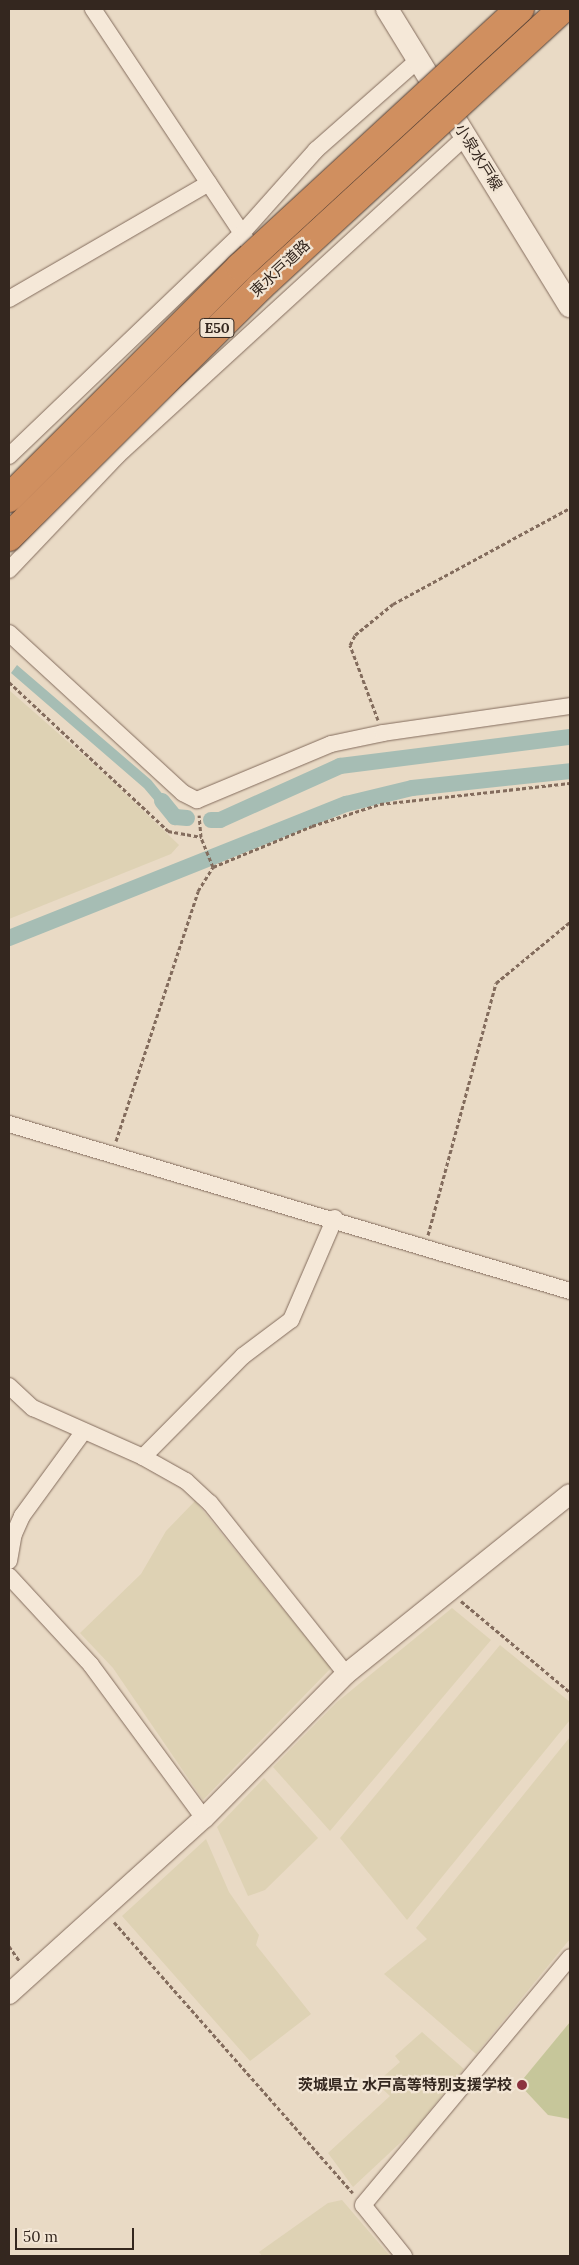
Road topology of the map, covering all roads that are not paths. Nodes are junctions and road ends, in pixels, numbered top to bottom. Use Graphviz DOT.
graph roads {
  1 [pos="93,9"];
  2 [pos="388,9"];
  3 [pos="520,9"];
  4 [pos="562,9"];
  5 [pos="418,60"];
  6 [pos="466,136"];
  7 [pos="209,183"];
  8 [pos="243,232"];
  9 [pos="9,298"];
  10 [pos="277,305"];
  11 [pos="570,306"];
  12 [pos="9,456"];
  13 [pos="9,498"];
  14 [pos="9,537"];
  15 [pos="9,570"];
  16 [pos="9,633"];
  17 [pos="570,706"];
  18 [pos="9,1124"];
  19 [pos="335,1218"];
  20 [pos="570,1291"];
  21 [pos="9,1386"];
  22 [pos="84,1431"];
  23 [pos="143,1457"];
  24 [pos="570,1494"];
  25 [pos="9,1562"];
  26 [pos="9,1576"];
  27 [pos="346,1674"];
  28 [pos="204,1818"];
  29 [pos="570,1957"];
  30 [pos="9,1994"];
  31 [pos="404,2256"];
  1 -- 7 [label="street"];
  2 -- 5 [label="main road, 小泉水戸線"];
  3 -- 13 [label="highway, 東水戸道路 / E50, bridge"];
  4 -- 14 [label="highway, 東水戸道路 / E50, bridge"];
  5 -- 6 [label="main road, 小泉水戸線"];
  5 -- 8 [label="street"];
  6 -- 10 [label="street"];
  6 -- 11 [label="main road, 小泉水戸線"];
  7 -- 8 [label="street"];
  7 -- 9 [label="street"];
  8 -- 10 [label="street"];
  8 -- 12 [label="street"];
  10 -- 15 [label="street"];
  16 -- 17 [label="street"];
  18 -- 19 [label="street"];
  19 -- 20 [label="street"];
  19 -- 23 [label="street"];
  21 -- 22 [label="street"];
  22 -- 23 [label="street"];
  22 -- 25 [label="street"];
  23 -- 27 [label="street"];
  24 -- 27 [label="street"];
  26 -- 28 [label="street"];
  27 -- 28 [label="street"];
  28 -- 30 [label="street"];
  29 -- 31 [label="street"];
}
